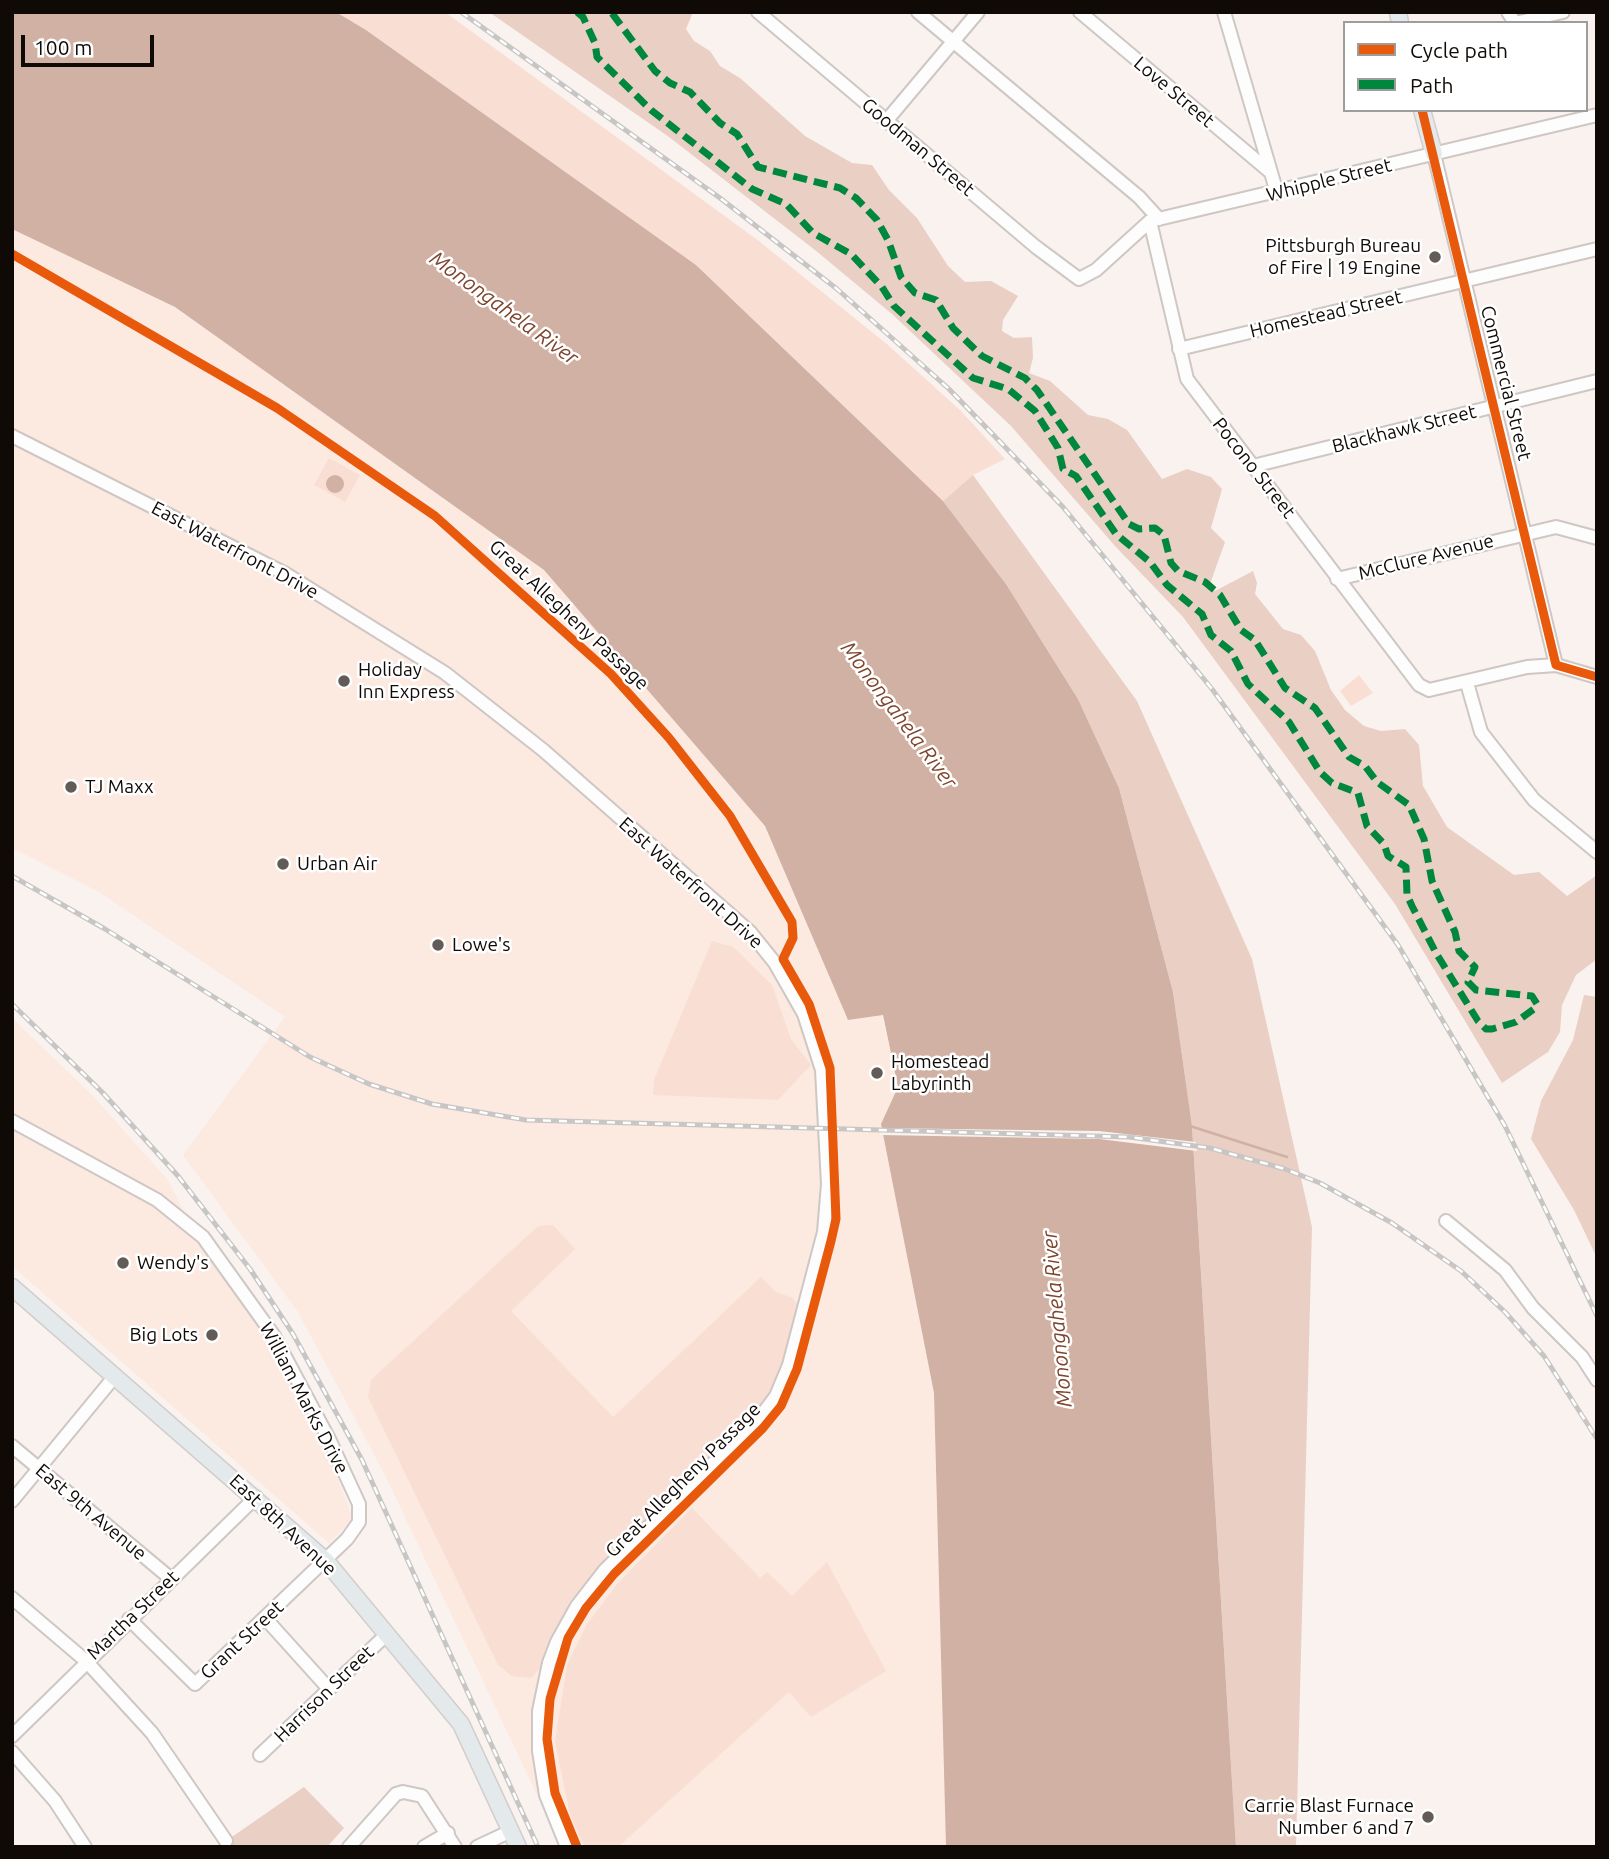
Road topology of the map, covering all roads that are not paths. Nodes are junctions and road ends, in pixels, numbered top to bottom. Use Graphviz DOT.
graph roads {
  1 [pos="758,12"];
  2 [pos="918,12"];
  3 [pos="978,12"];
  4 [pos="1080,12"];
  5 [pos="1224,12"];
  6 [pos="1563,12"];
  7 [pos="1543,14"];
  8 [pos="1521,21"];
  9 [pos="954,41"];
  10 [pos="1423,112"];
  11 [pos="1597,115"];
  12 [pos="887,120"];
  13 [pos="1434,154"];
  14 [pos="1269,171"];
  15 [pos="1277,193"];
  16 [pos="1154,220"];
  17 [pos="1597,249"];
  18 [pos="1079,279"];
  19 [pos="1463,281"];
  20 [pos="1179,349"];
  21 [pos="1597,382"];
  22 [pos="1493,407"];
  23 [pos="12,436"];
  24 [pos="1252,466"];
  25 [pos="1525,533"];
  26 [pos="1597,538"];
  27 [pos="1337,579"];
  28 [pos="1556,665"];
  29 [pos="1597,677"];
  30 [pos="1467,683"];
  31 [pos="1597,852"];
  32 [pos="12,1121"];
  33 [pos="1446,1222"];
  34 [pos="12,1287"];
  35 [pos="115,1376"];
  36 [pos="1597,1380"];
  37 [pos="12,1446"];
  38 [pos="39,1468"];
  39 [pos="256,1497"];
  40 [pos="12,1501"];
  41 [pos="326,1561"];
  42 [pos="170,1578"];
  43 [pos="12,1598"];
  44 [pos="265,1618"];
  45 [pos="129,1619"];
  46 [pos="387,1634"];
  47 [pos="86,1661"];
  48 [pos="329,1689"];
  49 [pos="12,1736"];
  50 [pos="12,1752"];
  51 [pos="260,1755"];
  52 [pos="511,1831"];
  53 [pos="448,1833"];
  54 [pos="226,1841"];
  55 [pos="85,1847"];
  56 [pos="349,1847"];
  57 [pos="424,1847"];
  58 [pos="455,1847"];
  59 [pos="477,1847"];
  60 [pos="518,1847"];
  61 [pos="567,1847"];
  1 -- 12 [label="street, Goodman Street"];
  2 -- 9 [label="street"];
  3 -- 9 [label="street"];
  4 -- 14 [label="street, Love Street"];
  5 -- 14 [label="street"];
  6 -- 7 [label="street"];
  7 -- 8 [label="street"];
  9 -- 12 [label="street"];
  9 -- 16 [label="street"];
  10 -- 13 [label="main road, Commercial Street"];
  11 -- 13 [label="street, Whipple Street"];
  12 -- 18 [label="street, Goodman Street"];
  13 -- 15 [label="street, Whipple Street"];
  13 -- 19 [label="street, Commercial Street"];
  14 -- 15 [label="street"];
  15 -- 16 [label="street, Whipple Street"];
  16 -- 18 [label="street, Whipple Street"];
  16 -- 20 [label="street, Pocono Street"];
  17 -- 19 [label="street, Homestead Street"];
  19 -- 20 [label="street, Homestead Street"];
  19 -- 22 [label="street, Commercial Street"];
  20 -- 24 [label="street, Pocono Street"];
  21 -- 22 [label="street, Blackhawk Street"];
  22 -- 24 [label="street, Blackhawk Street"];
  22 -- 25 [label="street, Commercial Street"];
  23 -- 61 [label="street, East Waterfront Drive"];
  24 -- 27 [label="street, Pocono Street"];
  25 -- 26 [label="street, McClure Avenue"];
  25 -- 27 [label="street, McClure Avenue"];
  25 -- 28 [label="street, Commercial Street"];
  27 -- 30 [label="street, Pocono Street"];
  28 -- 29 [label="street"];
  28 -- 30 [label="street"];
  30 -- 31 [label="street"];
  32 -- 41 [label="street, William Marks Drive"];
  33 -- 36 [label="street"];
  34 -- 35 [label="main road, East 8th Avenue"];
  35 -- 38 [label="street"];
  35 -- 39 [label="main road, East 8th Avenue"];
  37 -- 38 [label="street, East 9th Avenue"];
  38 -- 40 [label="street"];
  38 -- 42 [label="street, East 9th Avenue"];
  39 -- 41 [label="main road, East 8th Avenue"];
  39 -- 42 [label="street, Martha Street"];
  41 -- 44 [label="street, Grant Street"];
  41 -- 46 [label="main road, East 8th Avenue"];
  42 -- 45 [label="street, Martha Street"];
  43 -- 47 [label="street"];
  44 -- 45 [label="street, Grant Street"];
  44 -- 48 [label="street"];
  45 -- 47 [label="street, Martha Street"];
  46 -- 48 [label="street, Harrison Street"];
  46 -- 52 [label="main road, East 8th Avenue"];
  47 -- 49 [label="street, Martha Street"];
  47 -- 54 [label="street"];
  48 -- 51 [label="street, Harrison Street"];
  50 -- 55 [label="street"];
  52 -- 59 [label="street"];
  52 -- 60 [label="main road, East 8th Avenue"];
  53 -- 56 [label="street"];
  53 -- 57 [label="street"];
  53 -- 58 [label="street"];
}
